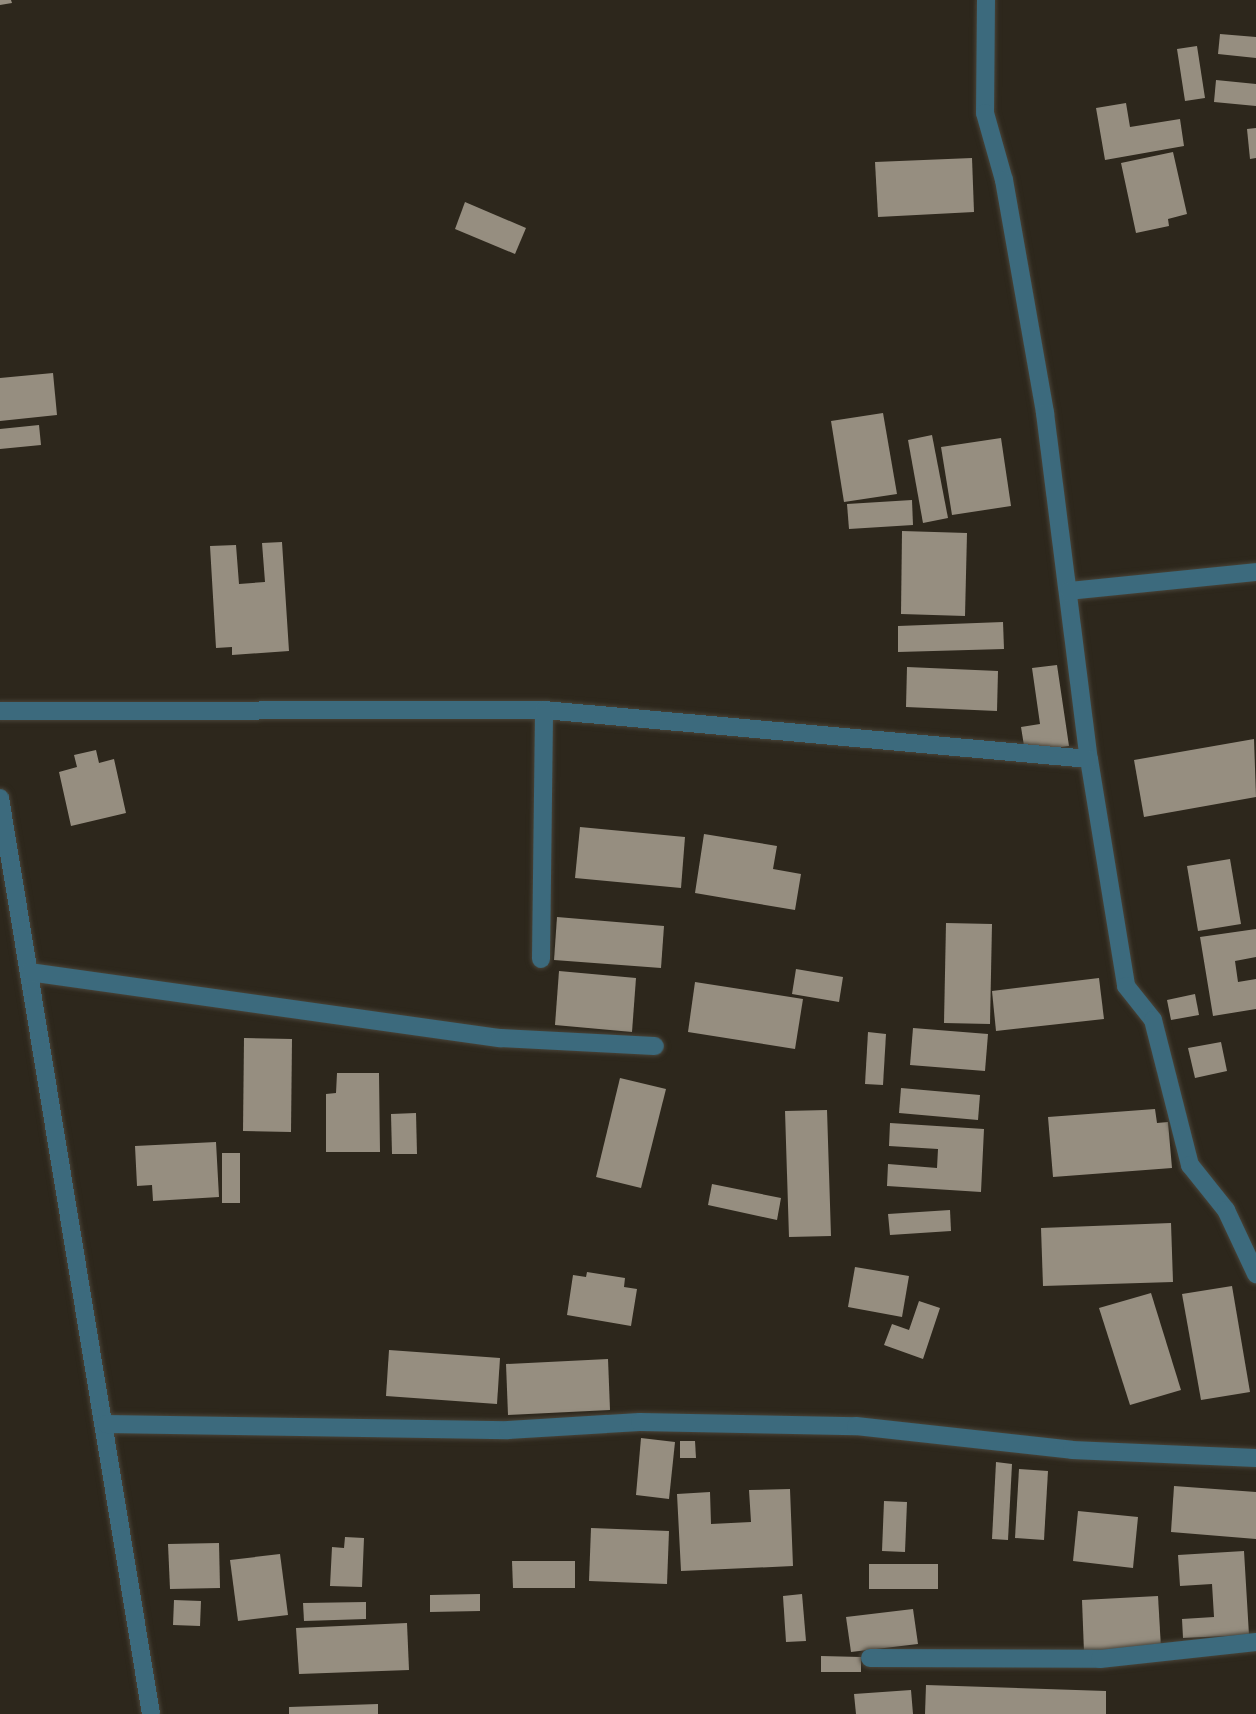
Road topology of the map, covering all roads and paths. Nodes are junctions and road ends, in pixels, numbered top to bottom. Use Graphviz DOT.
graph roads {
  1 [pos="986,0"];
  2 [pos="1256,572"];
  3 [pos="1069,591"];
  4 [pos="544,710"];
  5 [pos="0,711"];
  6 [pos="1089,760"];
  7 [pos="0,798"];
  8 [pos="541,959"];
  9 [pos="29,972"];
  10 [pos="655,1046"];
  11 [pos="1256,1273"];
  12 [pos="106,1424"];
  13 [pos="1256,1458"];
  14 [pos="1256,1642"];
  15 [pos="870,1658"];
  16 [pos="151,1714"];
  1 -- 3 [label="street"];
  2 -- 3 [label="street"];
  3 -- 6 [label="street"];
  4 -- 5 [label="street"];
  4 -- 6 [label="street"];
  4 -- 8 [label="street"];
  6 -- 11 [label="street"];
  7 -- 9 [label="street"];
  9 -- 10 [label="street"];
  9 -- 12 [label="street"];
  12 -- 13 [label="street"];
  12 -- 16 [label="street"];
  14 -- 15 [label="street"];
}
